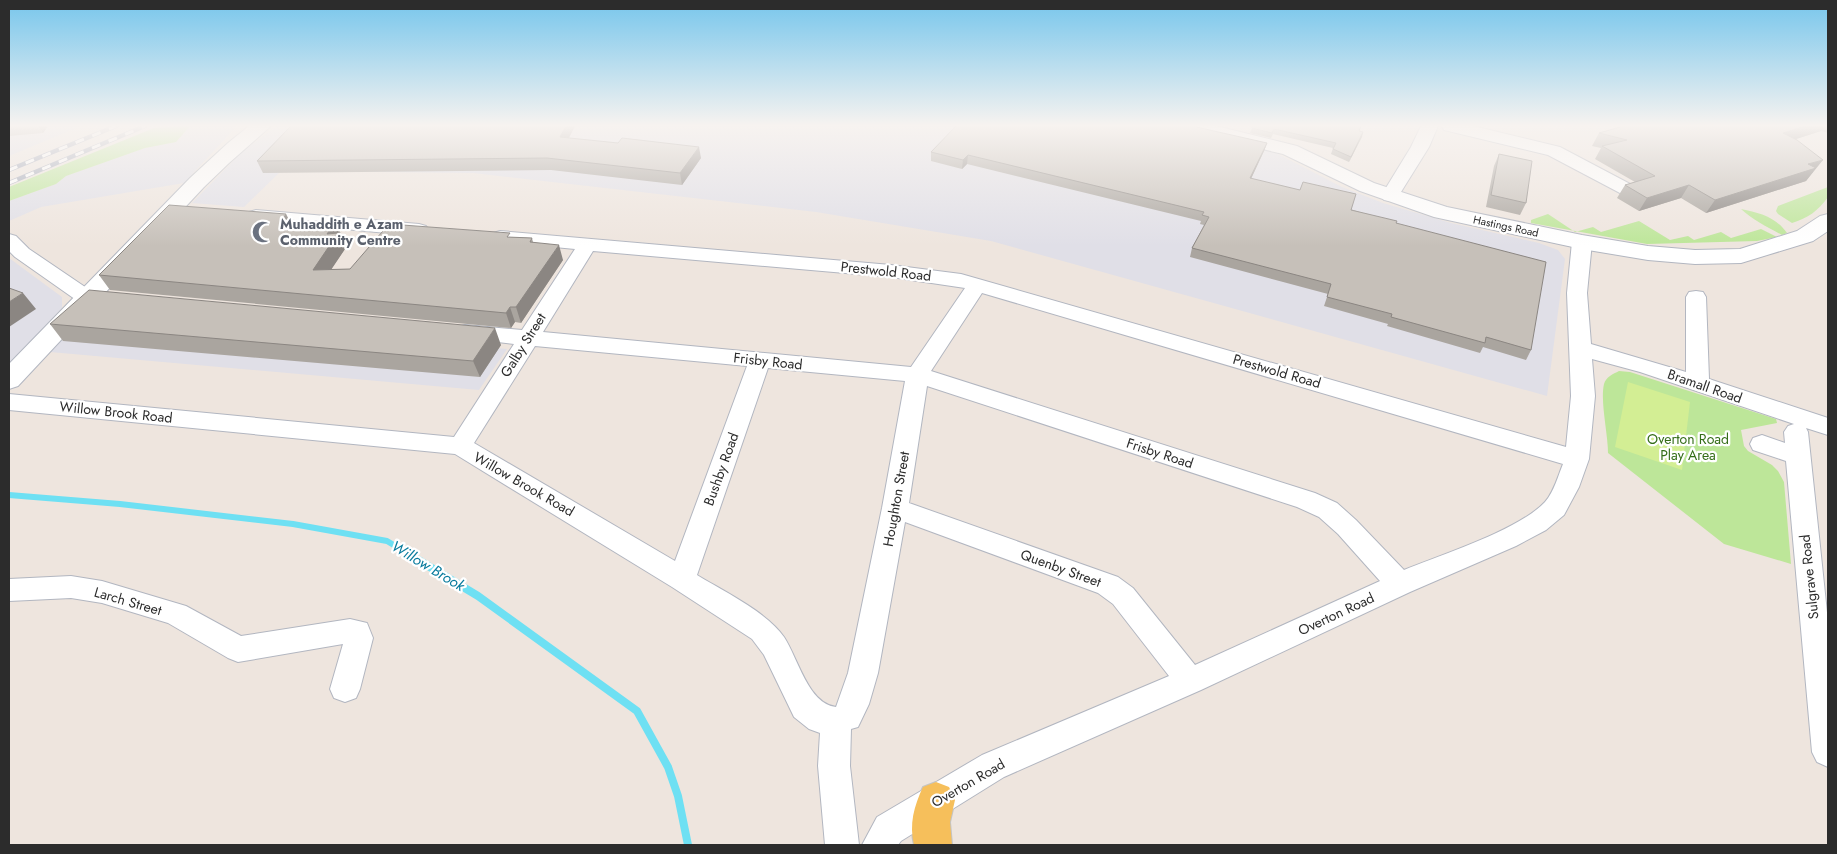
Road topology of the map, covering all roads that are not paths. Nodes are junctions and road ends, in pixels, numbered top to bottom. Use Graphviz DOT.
graph roads {
  1 [pos="217,166"];
  2 [pos="1322,166"];
  3 [pos="1408,166"];
  4 [pos="1582,166"];
  5 [pos="1626,189"];
  6 [pos="1390,196"];
  7 [pos="241,215"];
  8 [pos="1828,221"];
  9 [pos="440,232"];
  10 [pos="479,235"];
  11 [pos="9,240"];
  12 [pos="1582,242"];
  13 [pos="588,244"];
  14 [pos="978,284"];
  15 [pos="86,297"];
  16 [pos="1696,297"];
  17 [pos="135,301"];
  18 [pos="449,330"];
  19 [pos="527,337"];
  20 [pos="1582,349"];
  21 [pos="760,360"];
  22 [pos="917,375"];
  23 [pos="9,380"];
  24 [pos="1698,384"];
  25 [pos="9,402"];
  26 [pos="1828,427"];
  27 [pos="1762,444"];
  28 [pos="460,446"];
  29 [pos="1577,459"];
  30 [pos="896,508"];
  31 [pos="682,579"];
  32 [pos="1400,584"];
  33 [pos="9,590"];
  34 [pos="1190,681"];
  35 [pos="345,689"];
  36 [pos="836,721"];
  37 [pos="1828,752"];
  38 [pos="936,800"];
  39 [pos="842,845"];
  40 [pos="879,845"];
  41 [pos="933,845"];
  1 -- 15 [label="street"];
  2 -- 6 [label="street, Hastings Road"];
  3 -- 6 [label="street"];
  4 -- 5 [label="street"];
  6 -- 12 [label="street, Hastings Road"];
  7 -- 9 [label="street"];
  8 -- 12 [label="street, Hastings Road"];
  10 -- 13 [label="street, Prestwold Road"];
  11 -- 15 [label="street"];
  12 -- 20 [label="street, Overton Road"];
  13 -- 14 [label="street, Prestwold Road"];
  13 -- 19 [label="street, Galby Street"];
  14 -- 22 [label="street, Houghton Street"];
  14 -- 29 [label="street, Prestwold Road"];
  15 -- 17 [label="street"];
  15 -- 23 [label="street"];
  16 -- 24 [label="street"];
  18 -- 19 [label="street, Frisby Road"];
  19 -- 21 [label="street, Frisby Road"];
  19 -- 28 [label="street, Galby Street"];
  20 -- 24 [label="street, Bramall Road"];
  20 -- 29 [label="street, Overton Road"];
  21 -- 22 [label="street, Frisby Road"];
  21 -- 31 [label="street, Bushby Road"];
  22 -- 30 [label="street, Houghton Street"];
  22 -- 32 [label="street, Frisby Road"];
  24 -- 26 [label="street, Bramall Road"];
  25 -- 28 [label="street, Willow Brook Road"];
  27 -- 37 [label="street, Sulgrave Road"];
  28 -- 31 [label="street, Willow Brook Road"];
  29 -- 32 [label="street, Overton Road"];
  30 -- 34 [label="street, Quenby Street"];
  30 -- 36 [label="street, Houghton Street"];
  31 -- 36 [label="street, Willow Brook Road"];
  32 -- 34 [label="street, Overton Road"];
  33 -- 35 [label="street, Larch Street"];
  34 -- 38 [label="street, Overton Road"];
  36 -- 39 [label="street"];
  38 -- 40 [label="street, Overton Road"];
  38 -- 41 [label="main road"];
}
